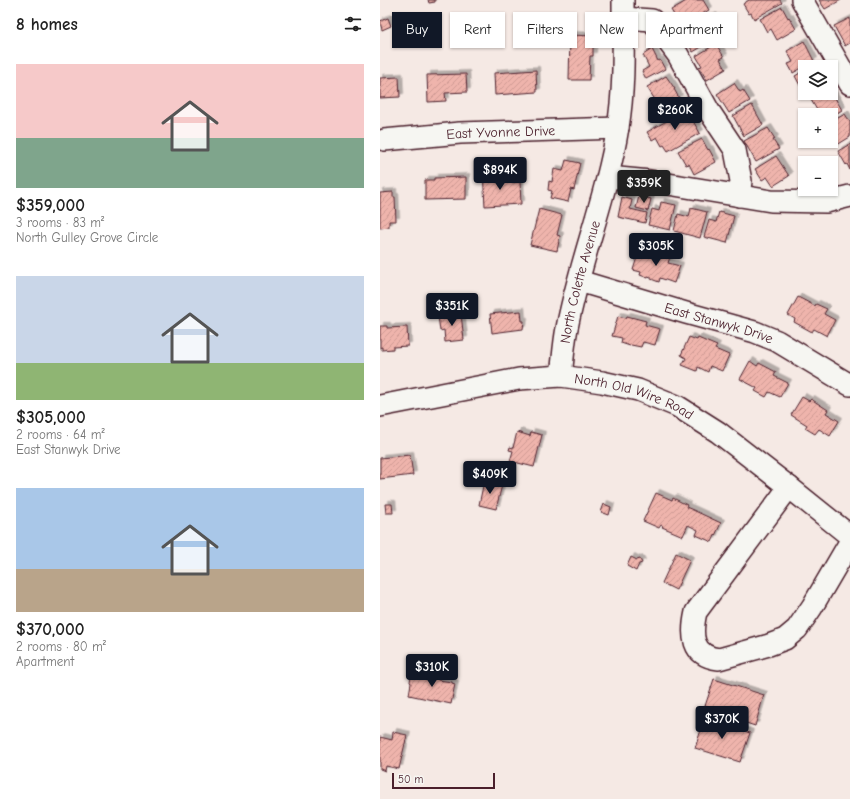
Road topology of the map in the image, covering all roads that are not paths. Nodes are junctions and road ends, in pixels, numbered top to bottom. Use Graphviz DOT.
graph roads {
  1 [pos="802,0"];
  2 [pos="623,9"];
  3 [pos="850,84"];
  4 [pos="618,128"];
  5 [pos="384,140"];
  6 [pos="608,177"];
  7 [pos="739,196"];
  8 [pos="850,196"];
  9 [pos="579,281"];
  10 [pos="561,376"];
  11 [pos="850,386"];
  12 [pos="380,406"];
  13 [pos="789,487"];
  14 [pos="850,536"];
  15 [pos="850,542"];
  1 -- 3 [label="street"];
  2 -- 4 [label="street, North Colette Avenue"];
  2 -- 7 [label="street"];
  4 -- 5 [label="street, East Yvonne Drive"];
  4 -- 6 [label="street, North Colette Avenue"];
  6 -- 7 [label="street"];
  6 -- 9 [label="street, North Colette Avenue"];
  7 -- 8 [label="street"];
  9 -- 10 [label="street, North Colette Avenue"];
  9 -- 11 [label="street, East Stanwyk Drive"];
  10 -- 12 [label="street, North Old Wire Road"];
  10 -- 13 [label="street, North Old Wire Road"];
  13 -- 14 [label="street, North Old Wire Road"];
  13 -- 15 [label="street"];
}
